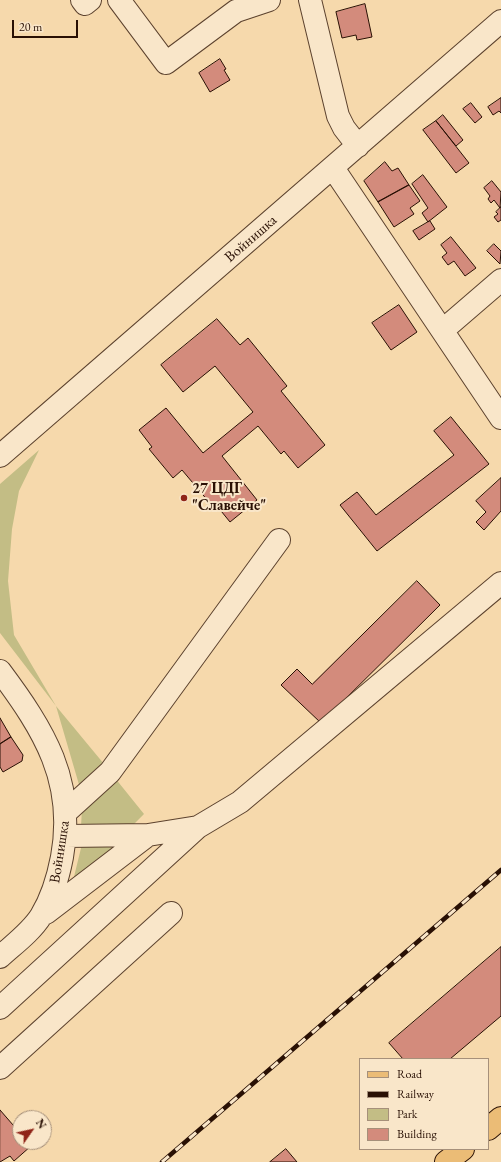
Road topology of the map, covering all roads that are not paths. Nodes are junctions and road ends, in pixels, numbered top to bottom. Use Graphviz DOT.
graph roads {
  1 [pos="82,0"];
  2 [pos="90,0"];
  3 [pos="119,0"];
  4 [pos="269,0"];
  5 [pos="310,0"];
  6 [pos="501,21"];
  7 [pos="358,146"];
  8 [pos="333,168"];
  9 [pos="501,280"];
  10 [pos="443,330"];
  11 [pos="492,388"];
  12 [pos="501,418"];
  13 [pos="0,456"];
  14 [pos="279,540"];
  15 [pos="501,583"];
  16 [pos="0,671"];
  17 [pos="66,812"];
  18 [pos="198,827"];
  19 [pos="148,835"];
  20 [pos="66,836"];
  21 [pos="171,912"];
  22 [pos="40,918"];
  23 [pos="0,957"];
  24 [pos="0,1008"];
  25 [pos="0,1068"];
  26 [pos="501,1118"];
  27 [pos="489,1128"];
  28 [pos="462,1150"];
  29 [pos="446,1162"];
  1 -- 2 [label="street"];
  3 -- 4 [label="street"];
  5 -- 7 [label="street"];
  6 -- 7 [label="street, Войнишка"];
  7 -- 8 [label="street, Войнишка"];
  8 -- 10 [label="street"];
  8 -- 13 [label="street, Войнишка"];
  9 -- 10 [label="street"];
  10 -- 11 [label="street"];
  11 -- 12 [label="street"];
  14 -- 17 [label="street"];
  15 -- 18 [label="street"];
  16 -- 17 [label="street, Войнишка"];
  17 -- 20 [label="street, Войнишка"];
  18 -- 19 [label="street"];
  18 -- 24 [label="street"];
  19 -- 20 [label="street"];
  19 -- 22 [label="street"];
  20 -- 22 [label="street, Войнишка"];
  21 -- 25 [label="street"];
  22 -- 23 [label="street, Войнишка"];
  26 -- 27 [label="main road"];
  28 -- 29 [label="main road"];
}
